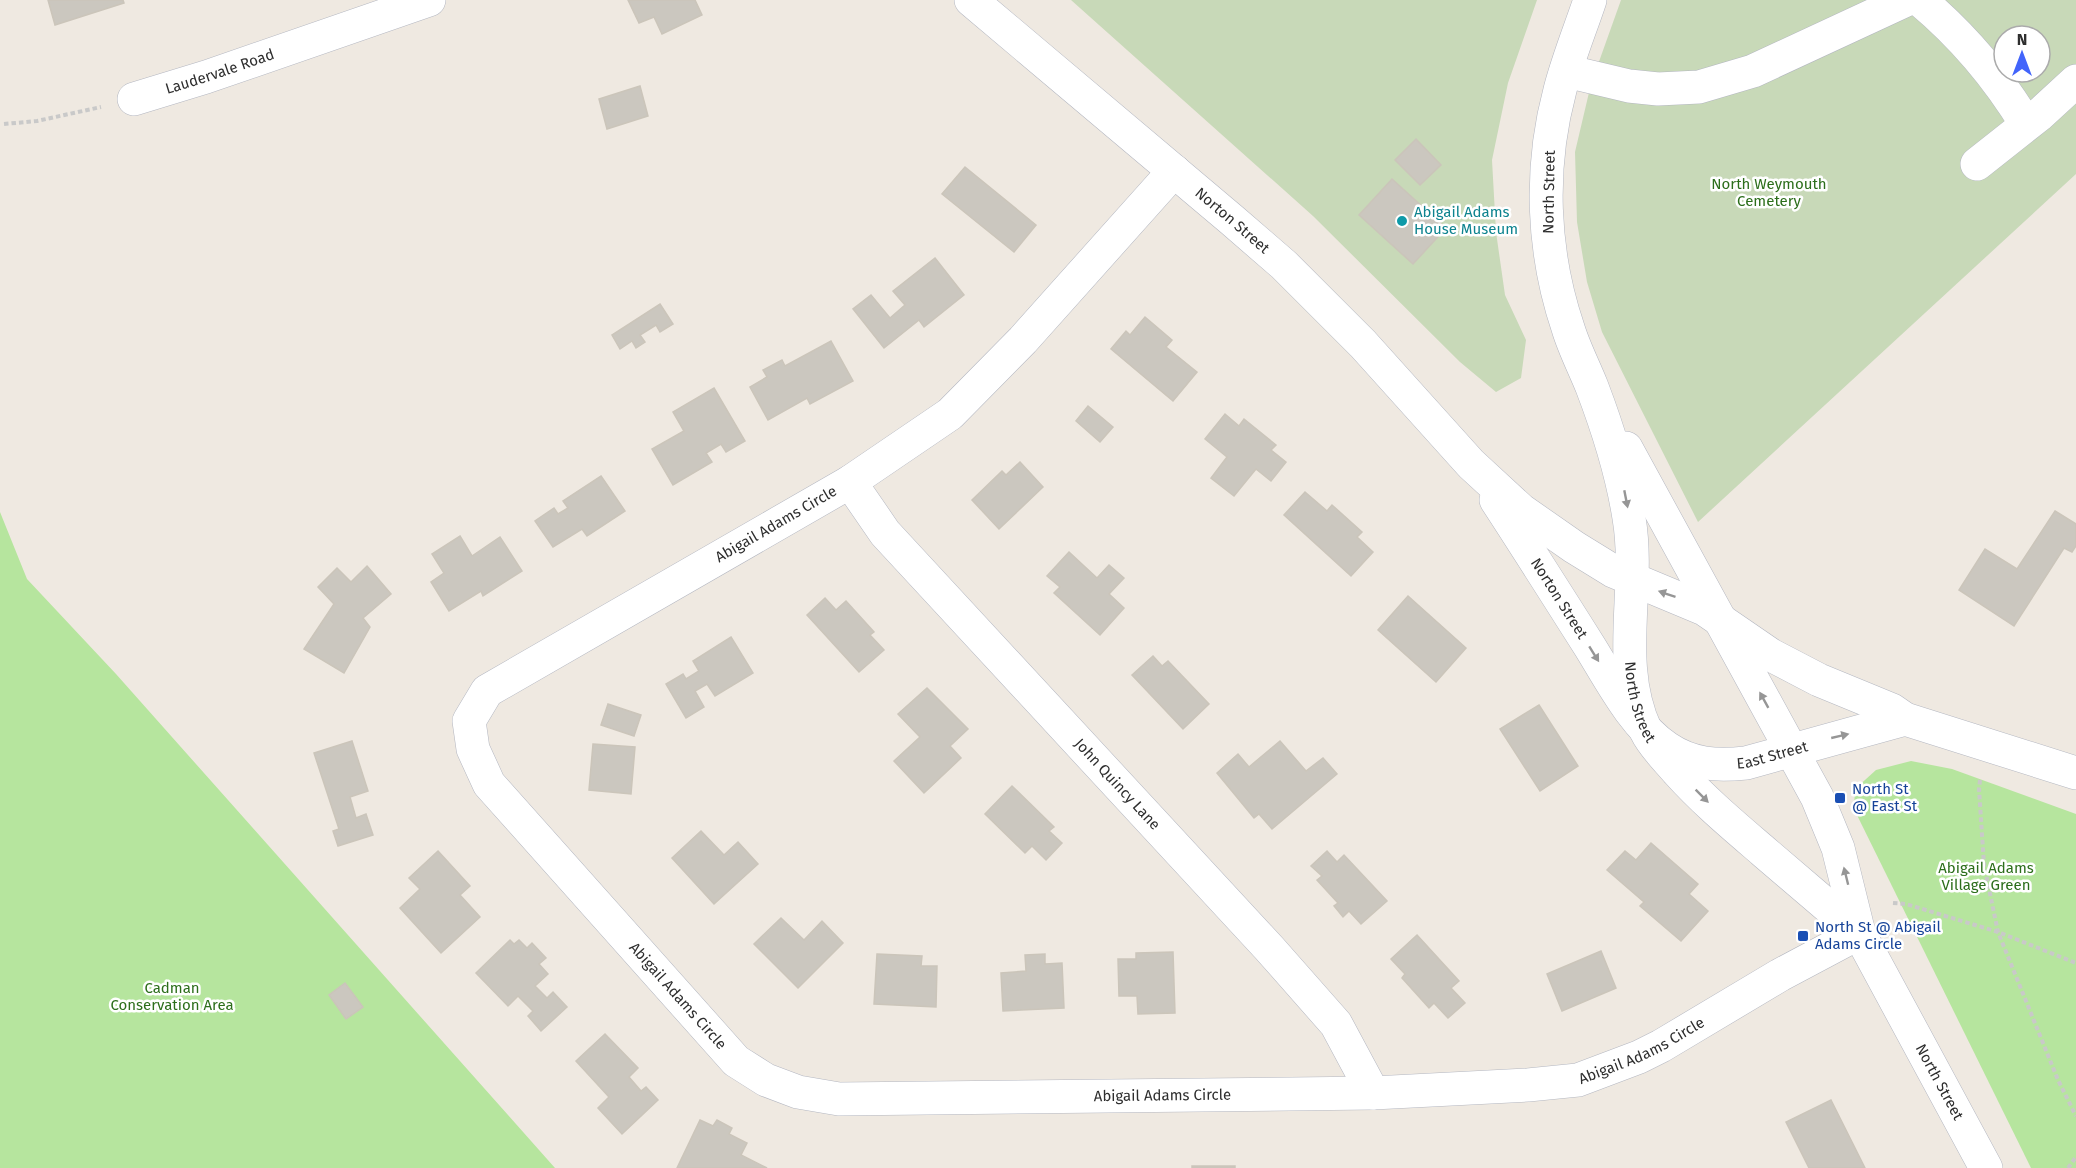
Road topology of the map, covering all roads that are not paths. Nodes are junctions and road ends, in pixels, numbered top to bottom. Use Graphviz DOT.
graph roads {
  1 [pos="429,0"];
  2 [pos="971,0"];
  3 [pos="1590,0"];
  4 [pos="1906,0"];
  5 [pos="1920,0"];
  6 [pos="1566,71"];
  7 [pos="2076,81"];
  8 [pos="134,99"];
  9 [pos="2026,124"];
  10 [pos="1977,164"];
  11 [pos="1174,171"];
  12 [pos="1590,383"];
  13 [pos="1471,464"];
  14 [pos="850,482"];
  15 [pos="1634,580"];
  16 [pos="1719,619"];
  17 [pos="1905,719"];
  18 [pos="1647,732"];
  19 [pos="1791,750"];
  20 [pos="2076,773"];
  21 [pos="1859,933"];
  22 [pos="1373,1093"];
  23 [pos="1986,1168"];
  1 -- 8 [label="street, Laudervale Road"];
  2 -- 11 [label="street, Norton Street"];
  3 -- 6 [label="street, North Street"];
  4 -- 6 [label="street"];
  5 -- 9 [label="street"];
  6 -- 12 [label="street, North Street"];
  7 -- 9 [label="street"];
  9 -- 10 [label="street"];
  11 -- 13 [label="street, Norton Street"];
  11 -- 14 [label="street, Abigail Adams Circle"];
  12 -- 15 [label="street, North Street, one-way"];
  12 -- 16 [label="street, North Street"];
  13 -- 15 [label="street, Norton Street"];
  13 -- 18 [label="street, Norton Street, one-way"];
  14 -- 22 [label="street, John Quincy Lane"];
  14 -- 22 [label="street, Abigail Adams Circle"];
  16 -- 15 [label="street, Norton Street, one-way"];
  15 -- 18 [label="street, North Street"];
  16 -- 17 [label="street"];
  19 -- 16 [label="street, North Street, one-way"];
  19 -- 17 [label="street, East Street, one-way"];
  17 -- 20 [label="street"];
  18 -- 19 [label="street, East Street"];
  18 -- 21 [label="street, North Street, one-way"];
  21 -- 19 [label="street, North Street, one-way"];
  21 -- 22 [label="street, Abigail Adams Circle"];
  21 -- 23 [label="street, North Street"];
}
